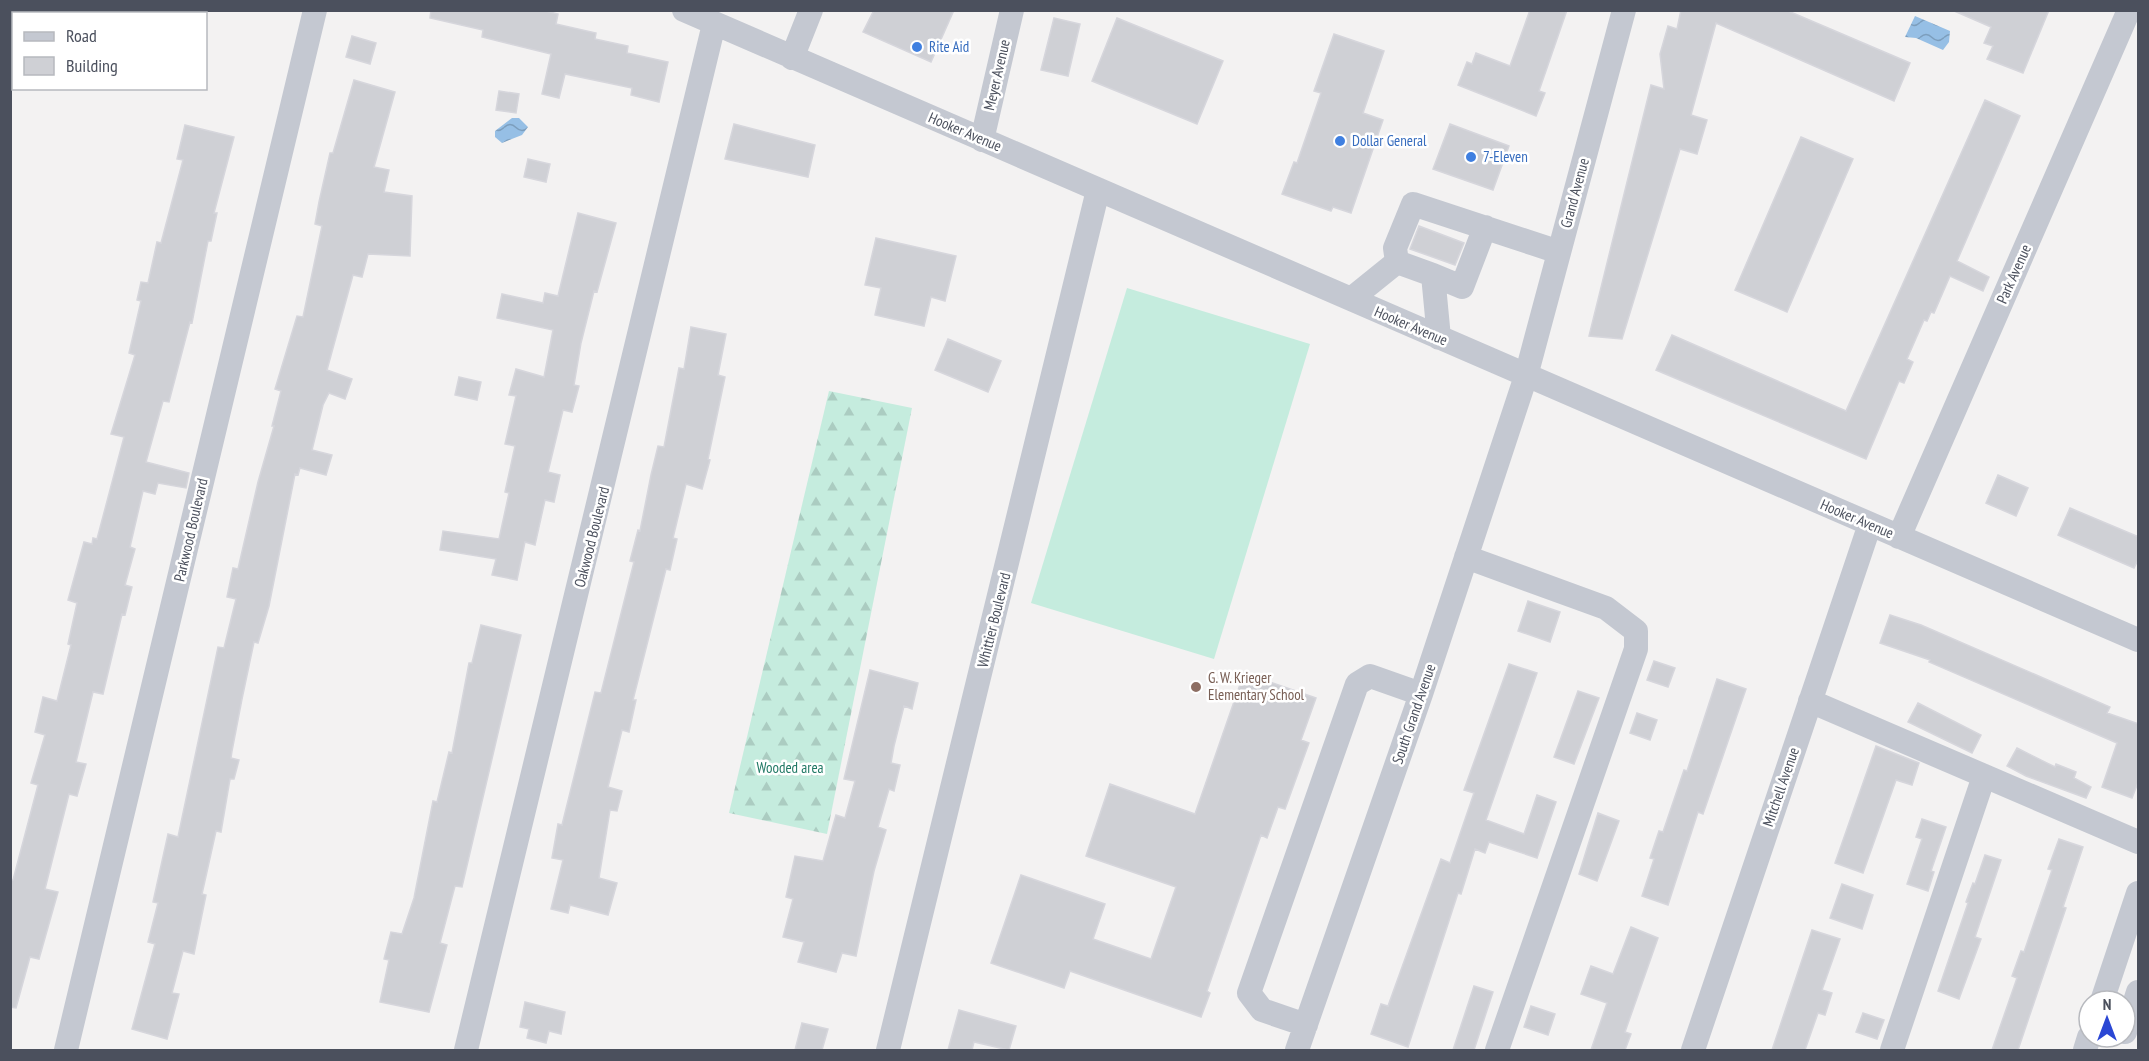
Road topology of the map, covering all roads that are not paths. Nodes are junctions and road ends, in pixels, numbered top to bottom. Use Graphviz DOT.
graph roads {
  1 [pos="315,10"];
  2 [pos="684,10"];
  3 [pos="812,10"];
  4 [pos="1012,10"];
  5 [pos="1624,10"];
  6 [pos="2128,10"];
  7 [pos="714,24"];
  8 [pos="792,57"];
  9 [pos="982,140"];
  10 [pos="1098,190"];
  11 [pos="1485,227"];
  12 [pos="1559,252"];
  13 [pos="1397,262"];
  14 [pos="1433,275"];
  15 [pos="1351,299"];
  16 [pos="1439,338"];
  17 [pos="1526,375"];
  18 [pos="1870,524"];
  19 [pos="1899,537"];
  20 [pos="1466,557"];
  21 [pos="2139,640"];
  22 [pos="1421,694"];
  23 [pos="1810,701"];
  24 [pos="1984,776"];
  25 [pos="2139,842"];
  26 [pos="2139,893"];
  27 [pos="2106,989"];
  28 [pos="1306,1025"];
  29 [pos="66,1050"];
  30 [pos="466,1050"];
  31 [pos="888,1050"];
  32 [pos="1297,1050"];
  33 [pos="1497,1050"];
  34 [pos="1693,1050"];
  35 [pos="1892,1050"];
  1 -- 29 [label="street, Parkwood Boulevard"];
  2 -- 7 [label="street, Hooker Avenue"];
  3 -- 8 [label="street"];
  4 -- 9 [label="street, Meyer Avenue"];
  5 -- 12 [label="street, Grand Avenue"];
  6 -- 19 [label="street, Park Avenue"];
  7 -- 8 [label="street, Hooker Avenue"];
  7 -- 30 [label="street, Oakwood Boulevard"];
  8 -- 9 [label="street, Hooker Avenue"];
  9 -- 10 [label="street, Hooker Avenue"];
  10 -- 15 [label="street, Hooker Avenue"];
  10 -- 31 [label="street, Whittier Boulevard"];
  11 -- 12 [label="street"];
  11 -- 13 [label="street"];
  11 -- 14 [label="street"];
  12 -- 17 [label="street, Grand Avenue"];
  13 -- 14 [label="street"];
  13 -- 15 [label="street"];
  14 -- 16 [label="street"];
  15 -- 16 [label="street, Hooker Avenue"];
  16 -- 17 [label="street, Hooker Avenue"];
  17 -- 18 [label="street, Hooker Avenue"];
  17 -- 20 [label="street, South Grand Avenue"];
  18 -- 19 [label="street, Hooker Avenue"];
  18 -- 23 [label="street, Mitchell Avenue"];
  19 -- 21 [label="street, Hooker Avenue"];
  20 -- 22 [label="street, South Grand Avenue"];
  20 -- 33 [label="street"];
  22 -- 28 [label="street, South Grand Avenue"];
  22 -- 28 [label="street"];
  23 -- 24 [label="street"];
  23 -- 34 [label="street, Mitchell Avenue"];
  24 -- 25 [label="street"];
  24 -- 35 [label="street"];
  26 -- 27 [label="street"];
  28 -- 32 [label="street, South Grand Avenue"];
}
